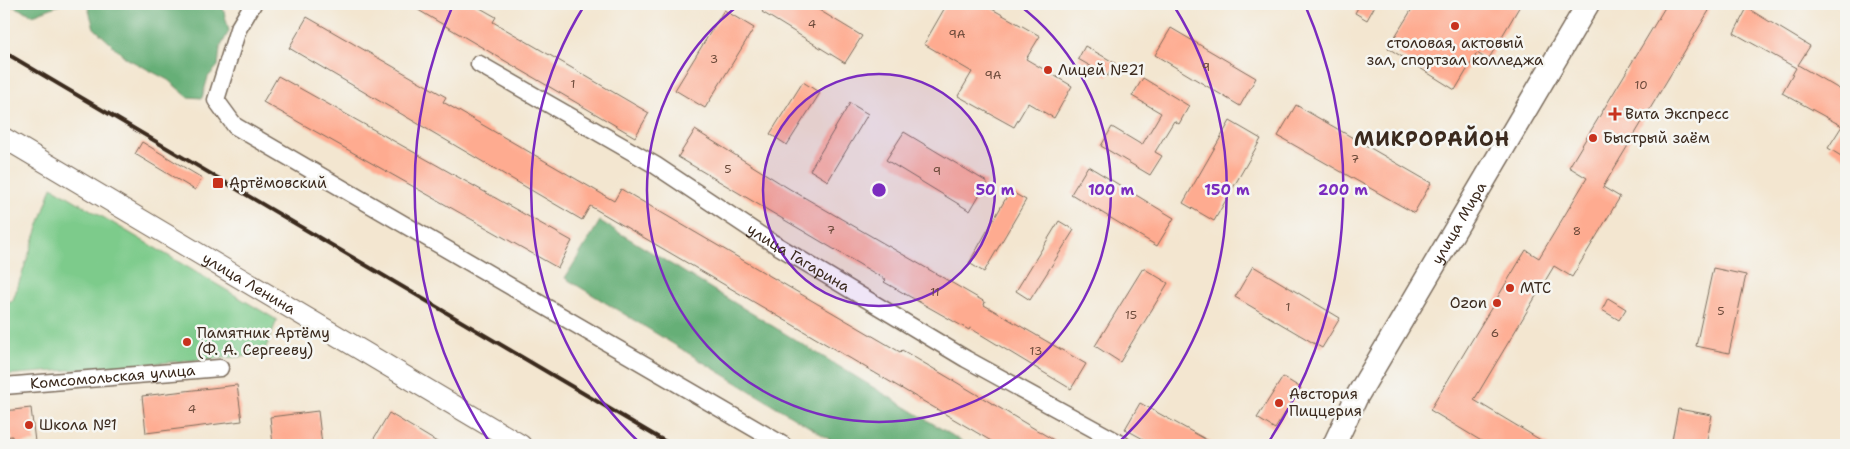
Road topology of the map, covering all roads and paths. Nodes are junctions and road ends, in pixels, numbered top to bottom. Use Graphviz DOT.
graph roads {
  1 [pos="253,4"];
  2 [pos="1588,4"];
  3 [pos="478,64"];
  4 [pos="4,138"];
  5 [pos="220,368"];
  6 [pos="4,386"];
  7 [pos="521,445"];
  8 [pos="783,445"];
  9 [pos="1123,445"];
  10 [pos="1334,445"];
  1 -- 8 [label="street"];
  2 -- 10 [label="main road, улица Мира"];
  3 -- 9 [label="street, улица Гагарина"];
  4 -- 7 [label="street, улица Ленина"];
  5 -- 6 [label="street, Комсомольская улица"];
}
